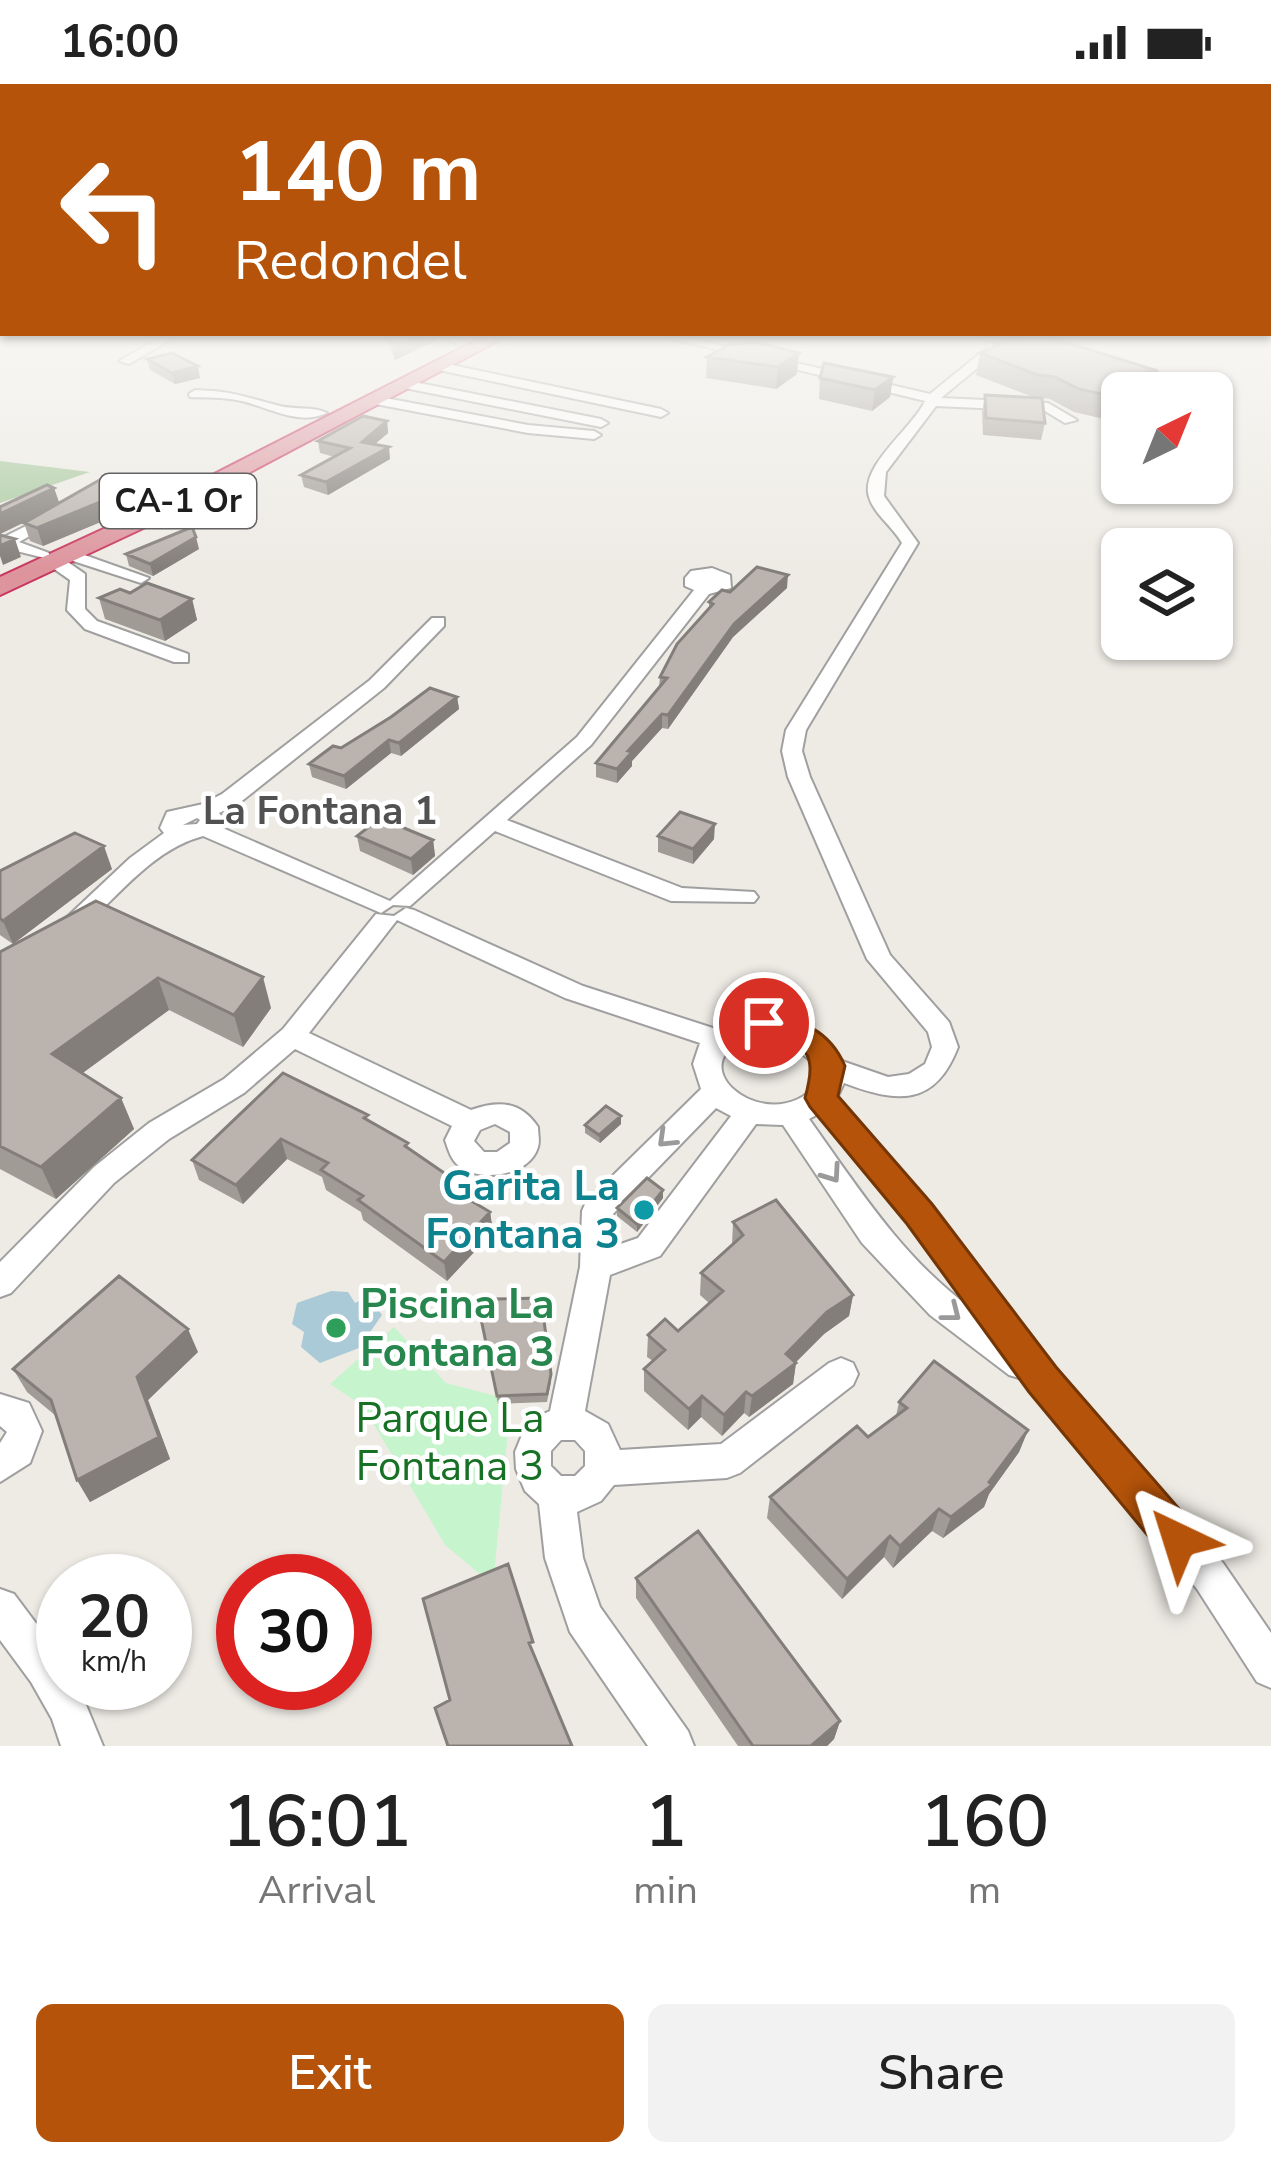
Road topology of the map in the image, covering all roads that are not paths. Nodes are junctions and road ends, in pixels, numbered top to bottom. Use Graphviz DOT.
graph roads {
  1 [pos="317,415"];
  2 [pos="345,415"];
  3 [pos="429,415"];
  4 [pos="536,415"];
  5 [pos="921,415"];
  6 [pos="975,415"];
  7 [pos="1061,415"];
  8 [pos="1070,420"];
  9 [pos="973,428"];
  10 [pos="68,512"];
  11 [pos="56,558"];
  12 [pos="0,575"];
  13 [pos="141,578"];
  14 [pos="0,587"];
  15 [pos="704,589"];
  16 [pos="438,622"];
  17 [pos="181,658"];
  18 [pos="493,822"];
  19 [pos="197,825"];
  20 [pos="746,897"];
  21 [pos="394,911"];
  22 [pos="48,940"];
  23 [pos="292,1036"];
  24 [pos="713,1044"];
  25 [pos="830,1066"];
  26 [pos="715,1092"];
  27 [pos="821,1098"];
  28 [pos="749,1113"];
  29 [pos="790,1115"];
  30 [pos="470,1122"];
  31 [pos="596,1268"];
  32 [pos="0,1283"];
  33 [pos="841,1374"];
  34 [pos="1042,1379"];
  35 [pos="0,1411"];
  36 [pos="565,1424"];
  37 [pos="0,1466"];
  38 [pos="603,1468"];
  39 [pos="556,1493"];
  40 [pos="0,1608"];
  41 [pos="1271,1668"];
  42 [pos="82,1746"];
  43 [pos="673,1746"];
  1 -- 11 [label="highway, CA-1 Or"];
  2 -- 11 [label="highway, CA-1 Or"];
  3 -- 4 [label="street"];
  5 -- 25 [label="street"];
  6 -- 9 [label="street"];
  7 -- 8 [label="street"];
  10 -- 11 [label="street"];
  11 -- 12 [label="highway, CA-1 Or"];
  11 -- 13 [label="street"];
  11 -- 14 [label="highway, CA-1 Or"];
  11 -- 17 [label="street"];
  15 -- 18 [label="street"];
  16 -- 19 [label="street"];
  18 -- 20 [label="street"];
  18 -- 21 [label="street"];
  19 -- 21 [label="street"];
  19 -- 22 [label="street"];
  21 -- 23 [label="street"];
  21 -- 24 [label="street"];
  23 -- 30 [label="street"];
  23 -- 32 [label="street"];
  24 -- 25 [label="street"];
  24 -- 26 [label="street"];
  25 -- 27 [label="street"];
  26 -- 28 [label="street"];
  26 -- 31 [label="street, one-way"];
  27 -- 29 [label="street"];
  27 -- 34 [label="street"];
  28 -- 29 [label="street"];
  28 -- 31 [label="street"];
  29 -- 34 [label="street, one-way"];
  31 -- 36 [label="street"];
  33 -- 38 [label="street"];
  34 -- 41 [label="street"];
  35 -- 37 [label="street"];
  36 -- 38 [label="street"];
  36 -- 39 [label="street"];
  38 -- 39 [label="street"];
  39 -- 43 [label="street"];
  40 -- 42 [label="street"];
}
